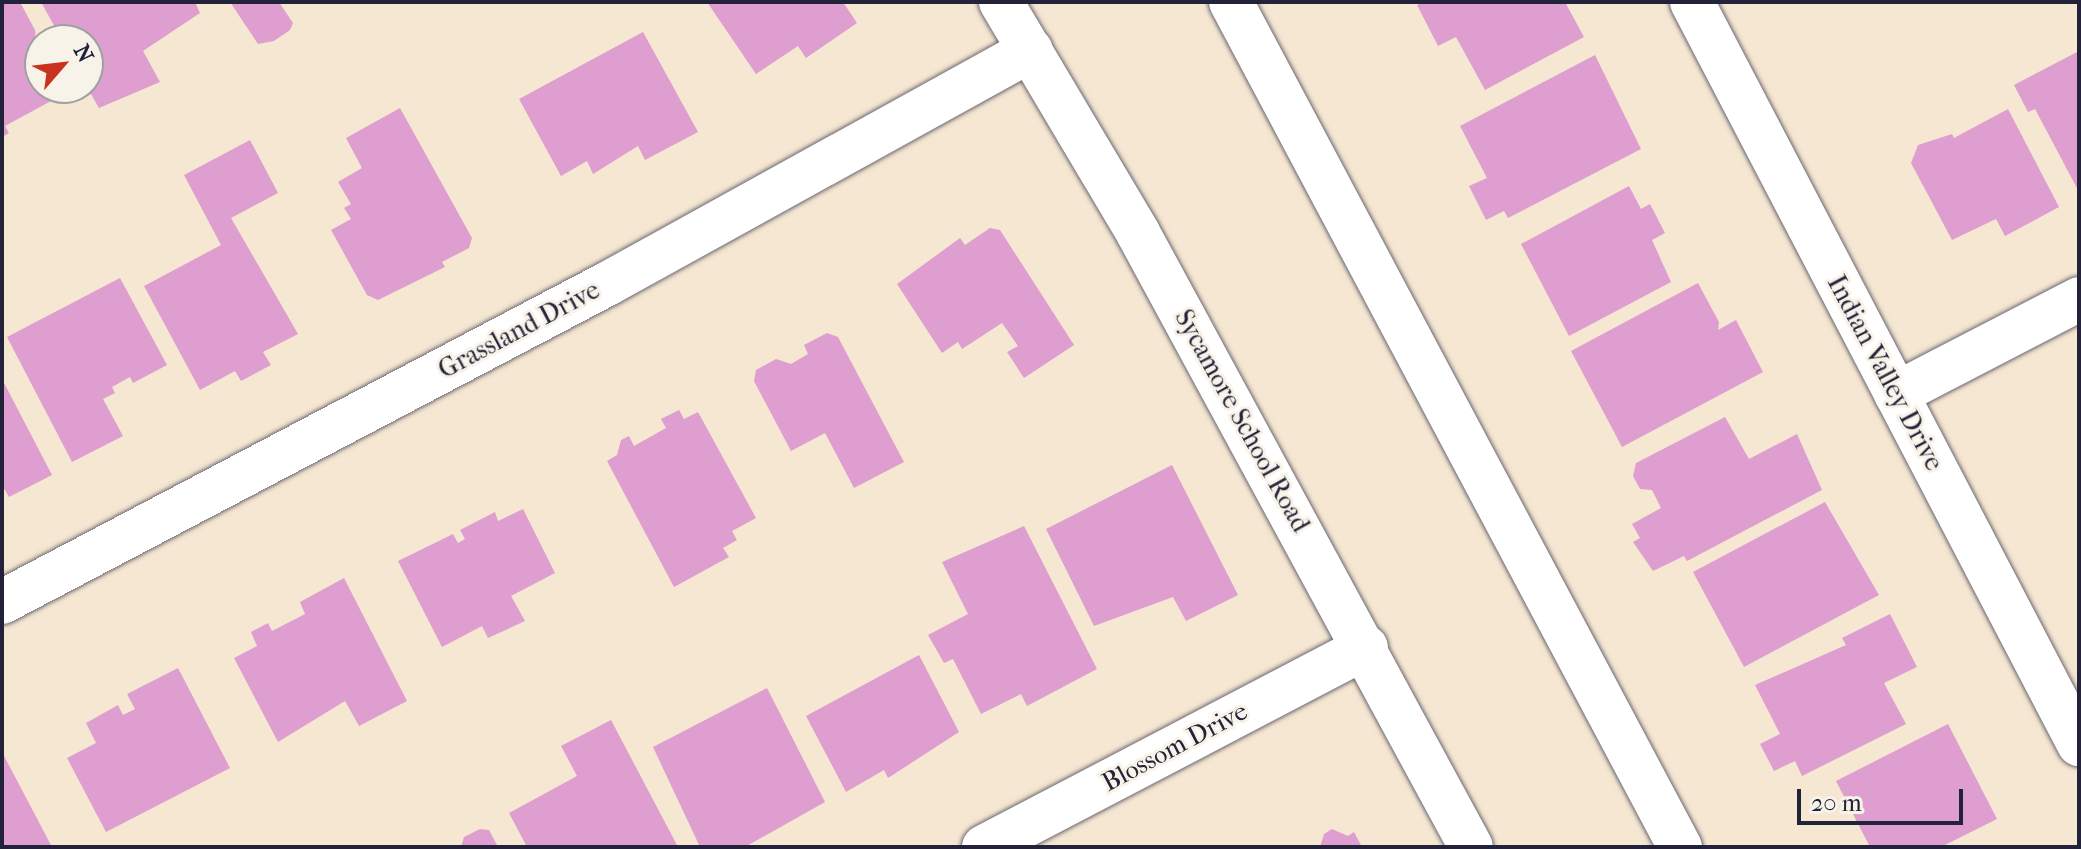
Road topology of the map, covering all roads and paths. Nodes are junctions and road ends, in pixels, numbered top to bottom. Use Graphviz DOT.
graph roads {
  1 [pos="1001,2"];
  2 [pos="1231,2"];
  3 [pos="1692,2"];
  4 [pos="1031,50"];
  5 [pos="2079,299"];
  6 [pos="1896,394"];
  7 [pos="2,602"];
  8 [pos="1366,647"];
  9 [pos="2079,744"];
  10 [pos="984,847"];
  11 [pos="1471,847"];
  12 [pos="1680,847"];
  1 -- 4 [label="street, Sycamore School Road"];
  2 -- 12 [label="street"];
  3 -- 6 [label="street, Indian Valley Drive"];
  4 -- 7 [label="street, Grassland Drive"];
  4 -- 8 [label="street, Sycamore School Road"];
  5 -- 6 [label="street"];
  6 -- 9 [label="street, Indian Valley Drive"];
  8 -- 10 [label="street, Blossom Drive"];
  8 -- 11 [label="street, Sycamore School Road"];
}
